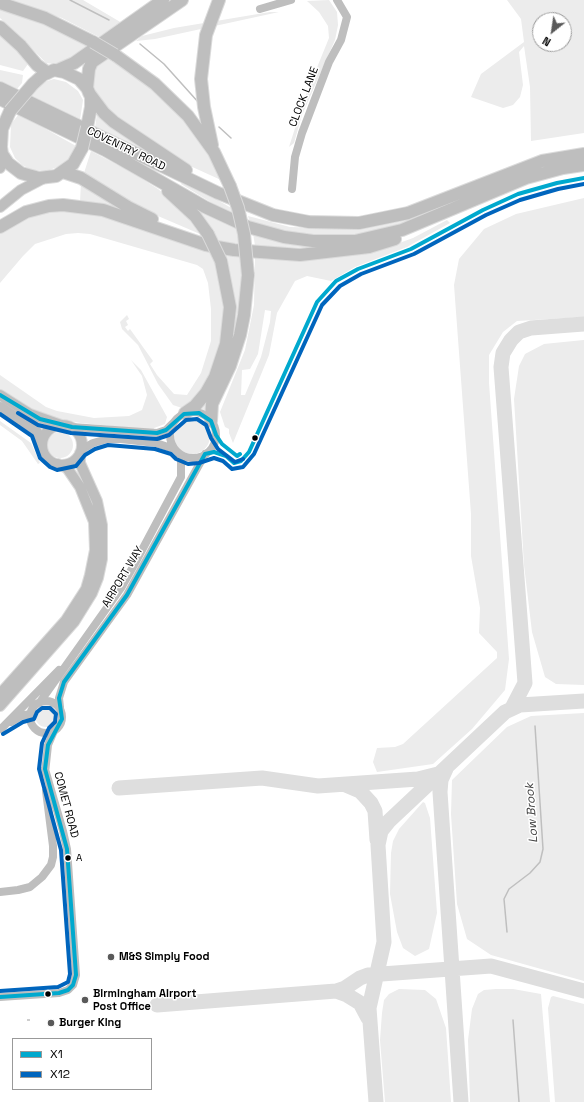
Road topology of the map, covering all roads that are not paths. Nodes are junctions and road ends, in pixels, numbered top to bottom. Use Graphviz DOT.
graph roads {
  1 [pos="163,0"];
  2 [pos="182,0"];
  3 [pos="219,0"];
  4 [pos="291,0"];
  5 [pos="337,0"];
  6 [pos="0,3"];
  7 [pos="260,9"];
  8 [pos="0,27"];
  9 [pos="53,71"];
  10 [pos="0,88"];
  11 [pos="88,91"];
  12 [pos="0,99"];
  13 [pos="35,115"];
  14 [pos="1,146"];
  15 [pos="214,152"];
  16 [pos="584,154"];
  17 [pos="584,165"];
  18 [pos="0,168"];
  19 [pos="62,172"];
  20 [pos="44,178"];
  21 [pos="292,189"];
  22 [pos="249,206"];
  23 [pos="460,206"];
  24 [pos="0,207"];
  25 [pos="0,226"];
  26 [pos="207,239"];
  27 [pos="0,395"];
  28 [pos="0,407"];
  29 [pos="185,413"];
  30 [pos="211,421"];
  31 [pos="172,424"];
  32 [pos="61,425"];
  33 [pos="72,427"];
  34 [pos="43,449"];
  35 [pos="177,451"];
  36 [pos="80,452"];
  37 [pos="205,454"];
  38 [pos="58,464"];
  39 [pos="70,661"];
  40 [pos="0,694"];
  41 [pos="40,702"];
  42 [pos="0,706"];
  43 [pos="60,708"];
  44 [pos="30,714"];
  45 [pos="0,729"];
  46 [pos="54,732"];
  47 [pos="45,769"];
  48 [pos="0,892"];
  49 [pos="0,997"];
  1 -- 9 [label="highway"];
  2 -- 11 [label="highway"];
  3 -- 15 [label="highway"];
  4 -- 7 [label="street"];
  5 -- 21 [label="street, CLOCK LANE"];
  6 -- 15 [label="highway, bridge"];
  8 -- 9 [label="highway"];
  9 -- 11 [label="highway"];
  9 -- 14 [label="highway, bridge"];
  10 -- 22 [label="highway, COVENTRY ROAD"];
  11 -- 19 [label="highway, bridge"];
  11 -- 22 [label="highway"];
  12 -- 13 [label="highway, COVENTRY ROAD"];
  13 -- 23 [label="highway, COVENTRY ROAD"];
  13 -- 26 [label="highway"];
  14 -- 18 [label="main road"];
  14 -- 20 [label="highway"];
  15 -- 30 [label="highway, bridge"];
  16 -- 22 [label="highway"];
  17 -- 23 [label="highway"];
  19 -- 20 [label="highway"];
  19 -- 26 [label="highway"];
  20 -- 24 [label="main road"];
  23 -- 26 [label="highway"];
  25 -- 26 [label="highway"];
  26 -- 29 [label="highway, bridge"];
  27 -- 32 [label="main road"];
  28 -- 34 [label="main road"];
  29 -- 30 [label="street"];
  29 -- 31 [label="street"];
  30 -- 37 [label="street"];
  31 -- 33 [label="street"];
  31 -- 35 [label="street"];
  32 -- 33 [label="main road"];
  32 -- 34 [label="main road"];
  33 -- 36 [label="main road"];
  34 -- 38 [label="main road"];
  35 -- 36 [label="street"];
  35 -- 37 [label="street"];
  35 -- 39 [label="street, AIRPORT WAY"];
  36 -- 38 [label="main road"];
  36 -- 42 [label="main road"];
  37 -- 43 [label="street, AIRPORT WAY"];
  38 -- 40 [label="main road"];
  39 -- 41 [label="street, AIRPORT WAY"];
  39 -- 45 [label="street"];
  41 -- 43 [label="street"];
  41 -- 44 [label="street"];
  43 -- 46 [label="street"];
  44 -- 45 [label="street"];
  44 -- 46 [label="street"];
  46 -- 47 [label="street"];
  47 -- 48 [label="street"];
  47 -- 49 [label="street, COMET ROAD"];
}
